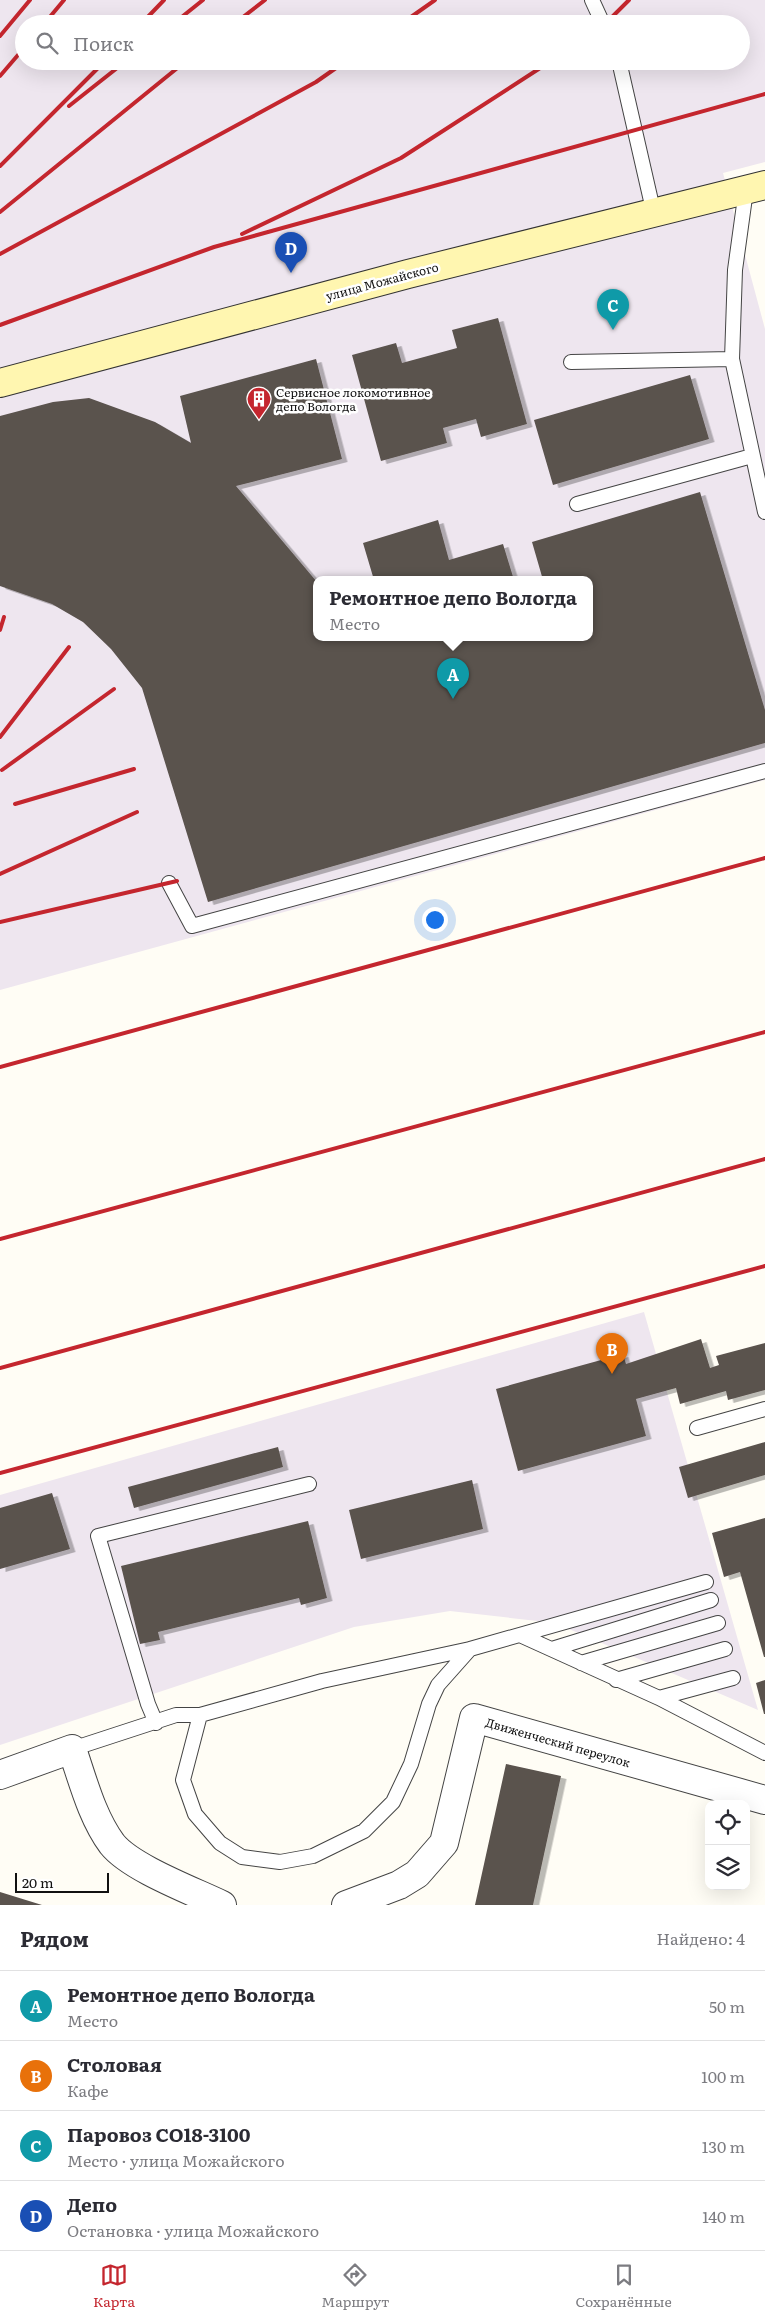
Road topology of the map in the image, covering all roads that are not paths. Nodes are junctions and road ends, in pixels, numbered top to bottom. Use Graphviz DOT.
graph roads {
  1 [pos="592,0"];
  2 [pos="599,15"];
  3 [pos="621,70"];
  4 [pos="756,187"];
  5 [pos="654,214"];
  6 [pos="732,359"];
  7 [pos="571,362"];
  8 [pos="0,383"];
  9 [pos="752,456"];
  10 [pos="577,504"];
  11 [pos="765,512"];
  12 [pos="765,771"];
  13 [pos="169,883"];
  14 [pos="765,1409"];
  15 [pos="697,1428"];
  16 [pos="309,1484"];
  17 [pos="706,1582"];
  18 [pos="711,1600"];
  19 [pos="718,1623"];
  20 [pos="520,1635"];
  21 [pos="470,1649"];
  22 [pos="552,1649"];
  23 [pos="725,1649"];
  24 [pos="581,1663"];
  25 [pos="733,1678"];
  26 [pos="616,1680"];
  27 [pos="659,1698"];
  28 [pos="200,1715"];
  29 [pos="156,1723"];
  30 [pos="72,1749"];
  31 [pos="765,1753"];
  32 [pos="0,1775"];
  33 [pos="765,1800"];
  34 [pos="222,1905"];
  35 [pos="346,1905"];
  1 -- 2 [label="lane"];
  3 -- 5 [label="lane"];
  4 -- 5 [label="main road, улица Можайского"];
  4 -- 6 [label="lane"];
  5 -- 8 [label="main road, улица Можайского"];
  6 -- 7 [label="lane"];
  6 -- 9 [label="lane"];
  9 -- 10 [label="lane"];
  9 -- 11 [label="lane"];
  12 -- 13 [label="lane"];
  14 -- 15 [label="lane"];
  16 -- 29 [label="lane"];
  17 -- 20 [label="lane"];
  18 -- 22 [label="lane"];
  19 -- 24 [label="lane"];
  20 -- 21 [label="lane"];
  20 -- 22 [label="lane"];
  21 -- 28 [label="lane"];
  21 -- 28 [label="lane"];
  22 -- 24 [label="lane"];
  23 -- 26 [label="lane"];
  24 -- 26 [label="lane"];
  25 -- 27 [label="lane"];
  26 -- 27 [label="lane"];
  27 -- 31 [label="lane"];
  28 -- 29 [label="lane"];
  29 -- 30 [label="lane"];
  30 -- 32 [label="street"];
  30 -- 34 [label="street"];
  33 -- 35 [label="street, Движенческий переулок"];
}
